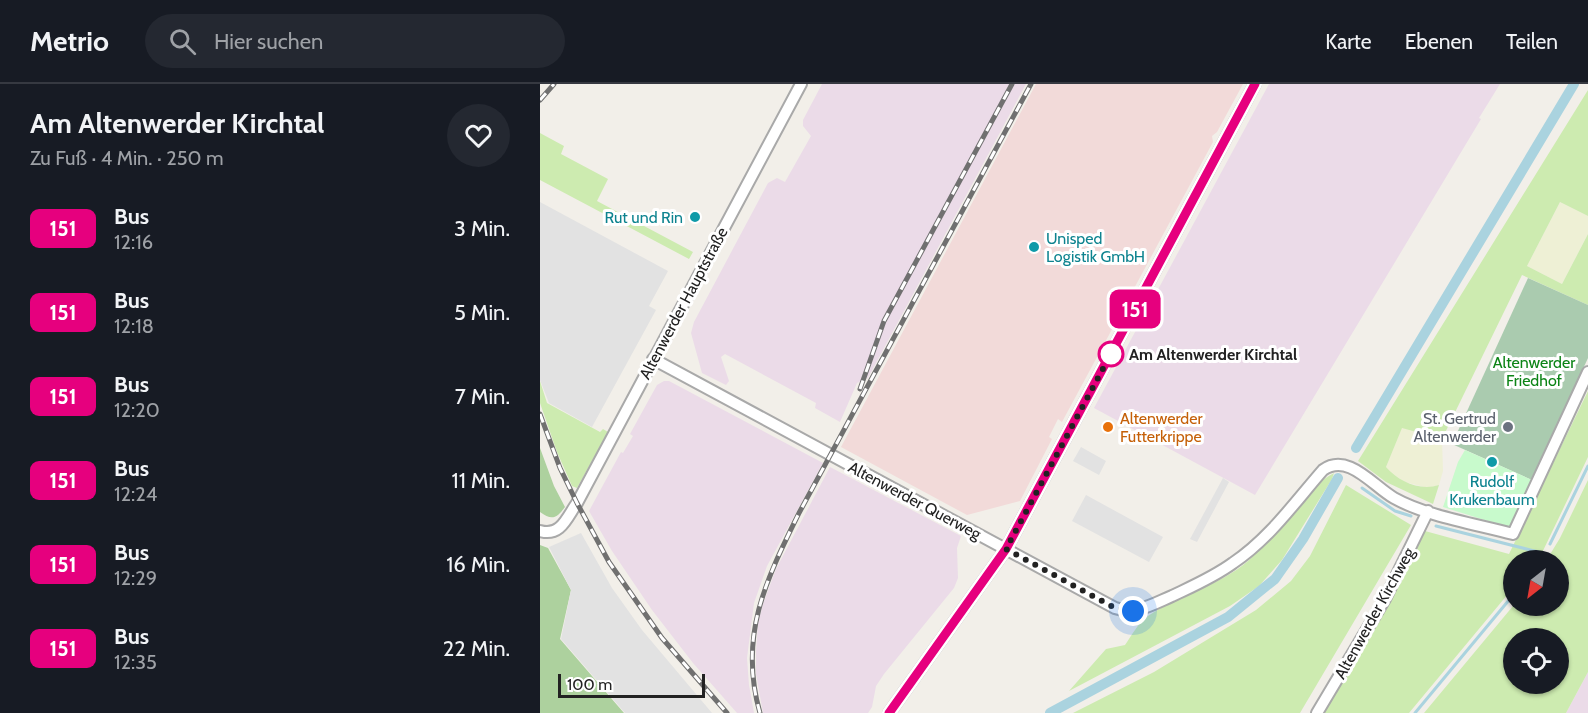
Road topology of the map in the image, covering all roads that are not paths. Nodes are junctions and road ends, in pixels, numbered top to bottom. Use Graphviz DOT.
graph roads {
  1 [pos="801,84"];
  2 [pos="1255,84"];
  3 [pos="653,359"];
  4 [pos="1588,372"];
  5 [pos="1428,511"];
  6 [pos="540,531"];
  7 [pos="1006,549"];
  8 [pos="889,713"];
  9 [pos="1317,713"];
  1 -- 3 [label="street, Altenwerder Hauptstraße"];
  2 -- 7 [label="street"];
  3 -- 6 [label="street, Altenwerder Hauptstraße"];
  3 -- 7 [label="street, Altenwerder Querweg"];
  4 -- 5 [label="street, Altenwerder Querweg"];
  5 -- 7 [label="street, Altenwerder Querweg"];
  5 -- 9 [label="street, Altenwerder Kirchweg"];
  7 -- 8 [label="street"];
}
